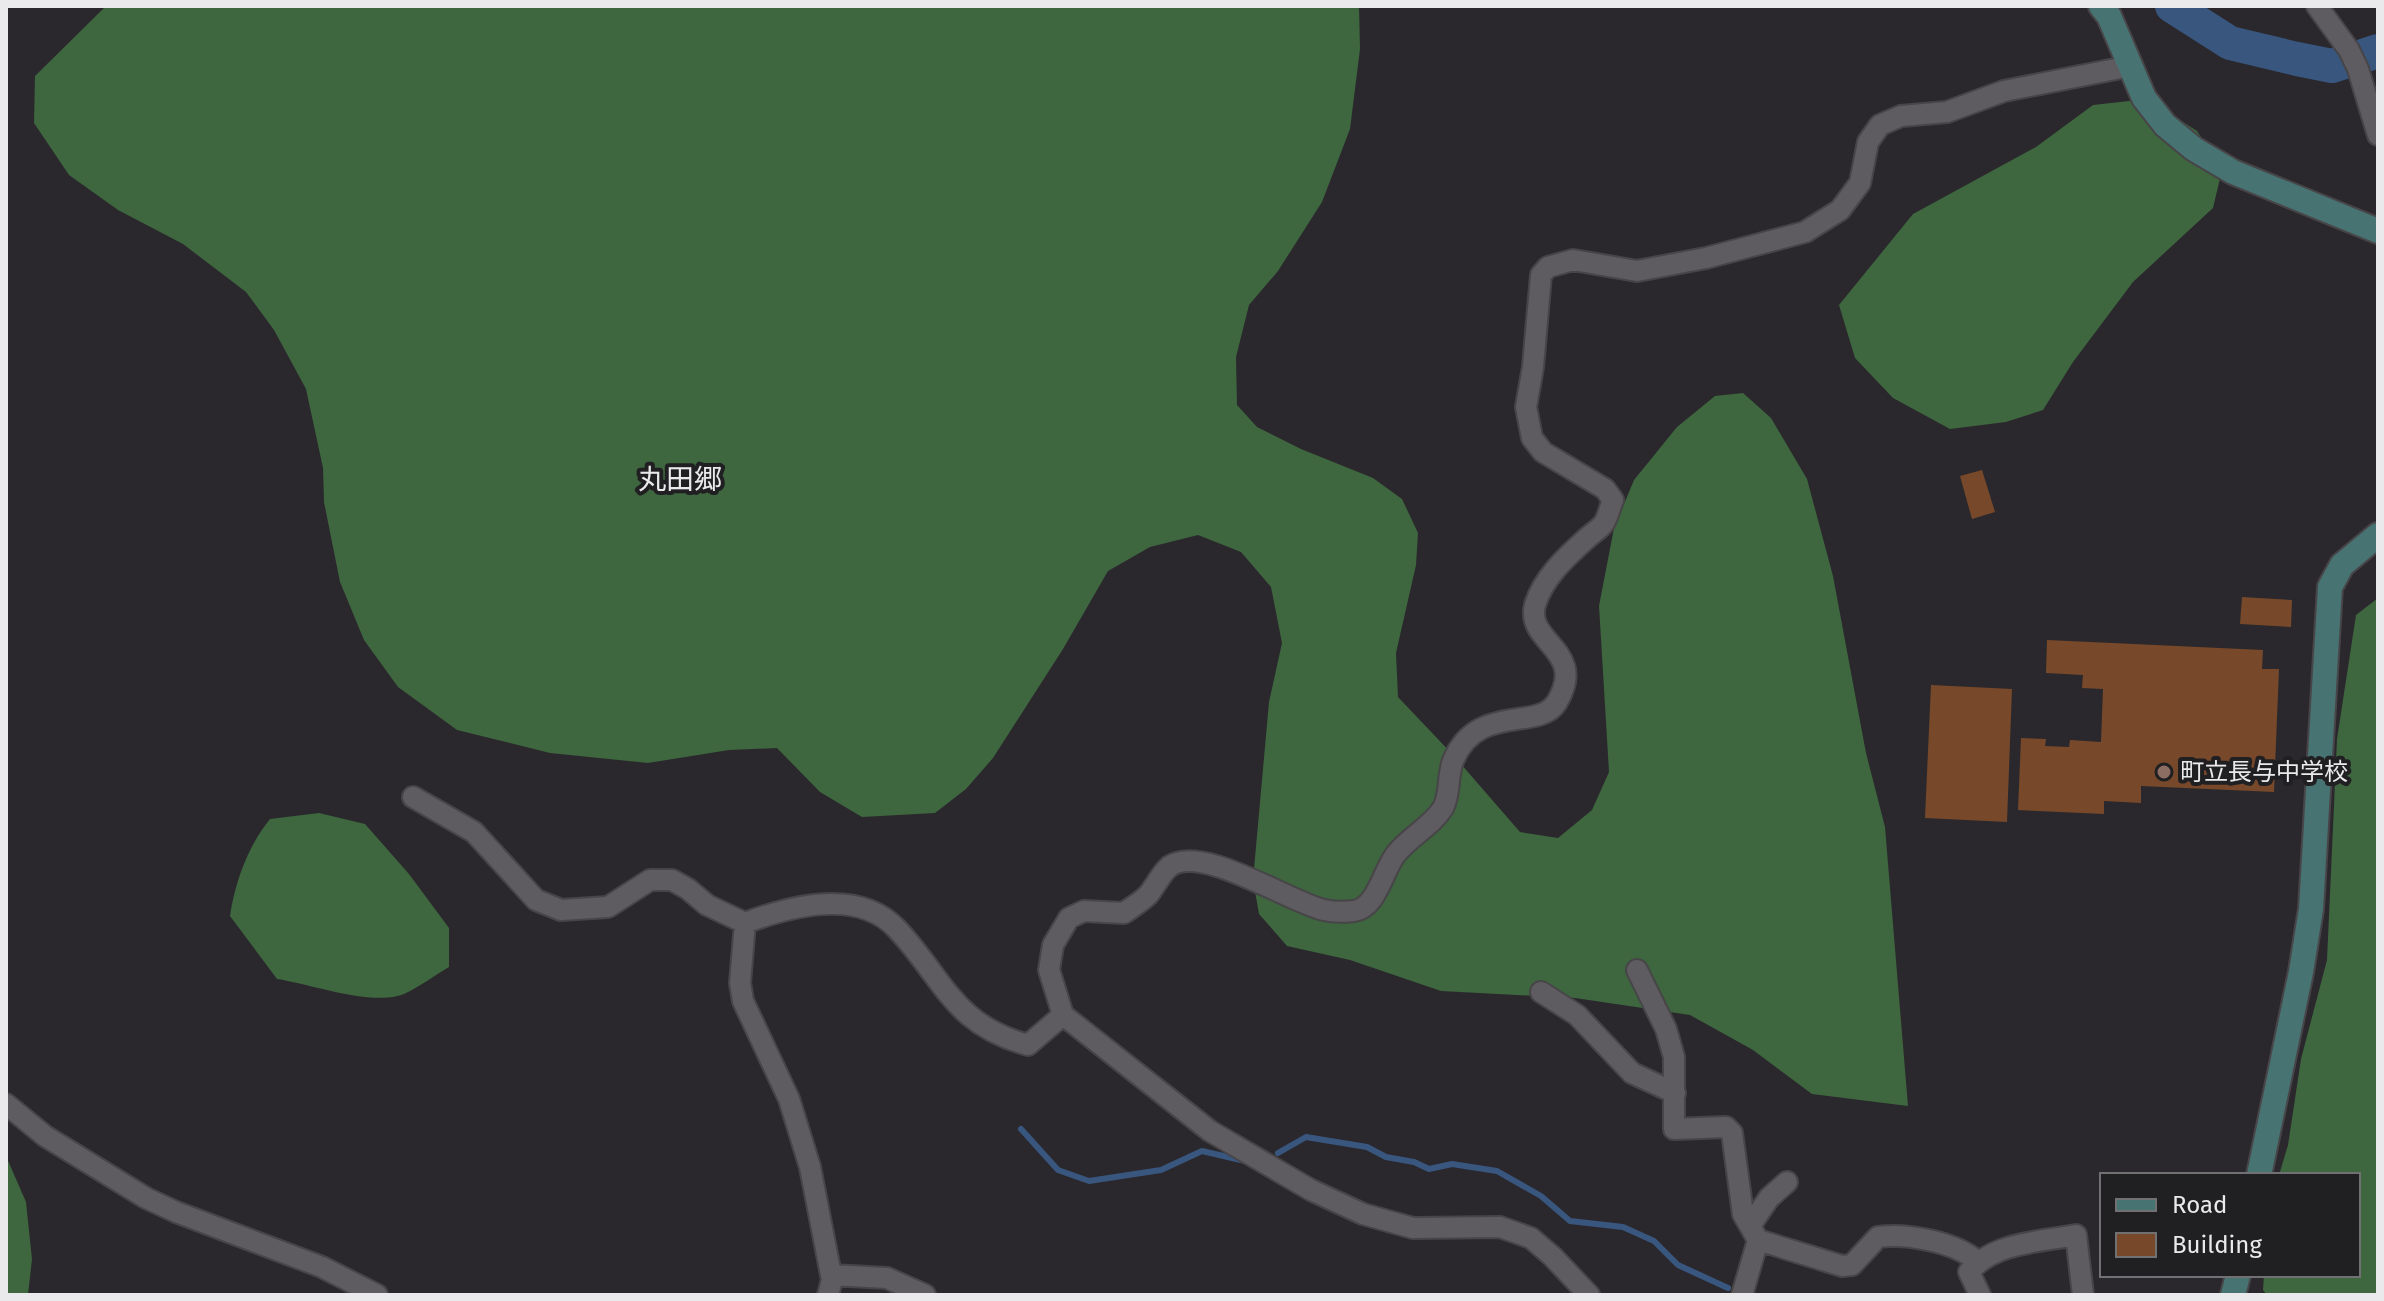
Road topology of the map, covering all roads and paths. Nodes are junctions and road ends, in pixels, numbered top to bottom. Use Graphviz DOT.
graph roads {
  1 [pos="2101,6"];
  2 [pos="2317,6"];
  3 [pos="2131,66"];
  4 [pos="2374,111"];
  5 [pos="2378,135"];
  6 [pos="2377,228"];
  7 [pos="2378,535"];
  8 [pos="413,797"];
  9 [pos="745,923"];
  10 [pos="1637,970"];
  11 [pos="1541,992"];
  12 [pos="1063,1015"];
  13 [pos="1675,1093"];
  14 [pos="6,1104"];
  15 [pos="2259,1173"];
  16 [pos="1787,1182"];
  17 [pos="1754,1233"];
  18 [pos="1978,1262"];
  19 [pos="829,1285"];
  20 [pos="377,1295"];
  21 [pos="925,1295"];
  22 [pos="1589,1295"];
  23 [pos="1742,1295"];
  24 [pos="1980,1295"];
  25 [pos="2083,1295"];
  1 -- 3 [label="street"];
  2 -- 4 [label="street"];
  3 -- 6 [label="street"];
  3 -- 12 [label="street"];
  4 -- 5 [label="street"];
  7 -- 15 [label="street"];
  8 -- 9 [label="street"];
  9 -- 12 [label="street"];
  9 -- 19 [label="street"];
  10 -- 13 [label="street"];
  11 -- 13 [label="street"];
  12 -- 22 [label="street"];
  13 -- 17 [label="street"];
  14 -- 20 [label="street"];
  16 -- 17 [label="street"];
  17 -- 18 [label="street"];
  17 -- 23 [label="street"];
  18 -- 24 [label="street"];
  18 -- 25 [label="street"];
  19 -- 21 [label="street"];
}
